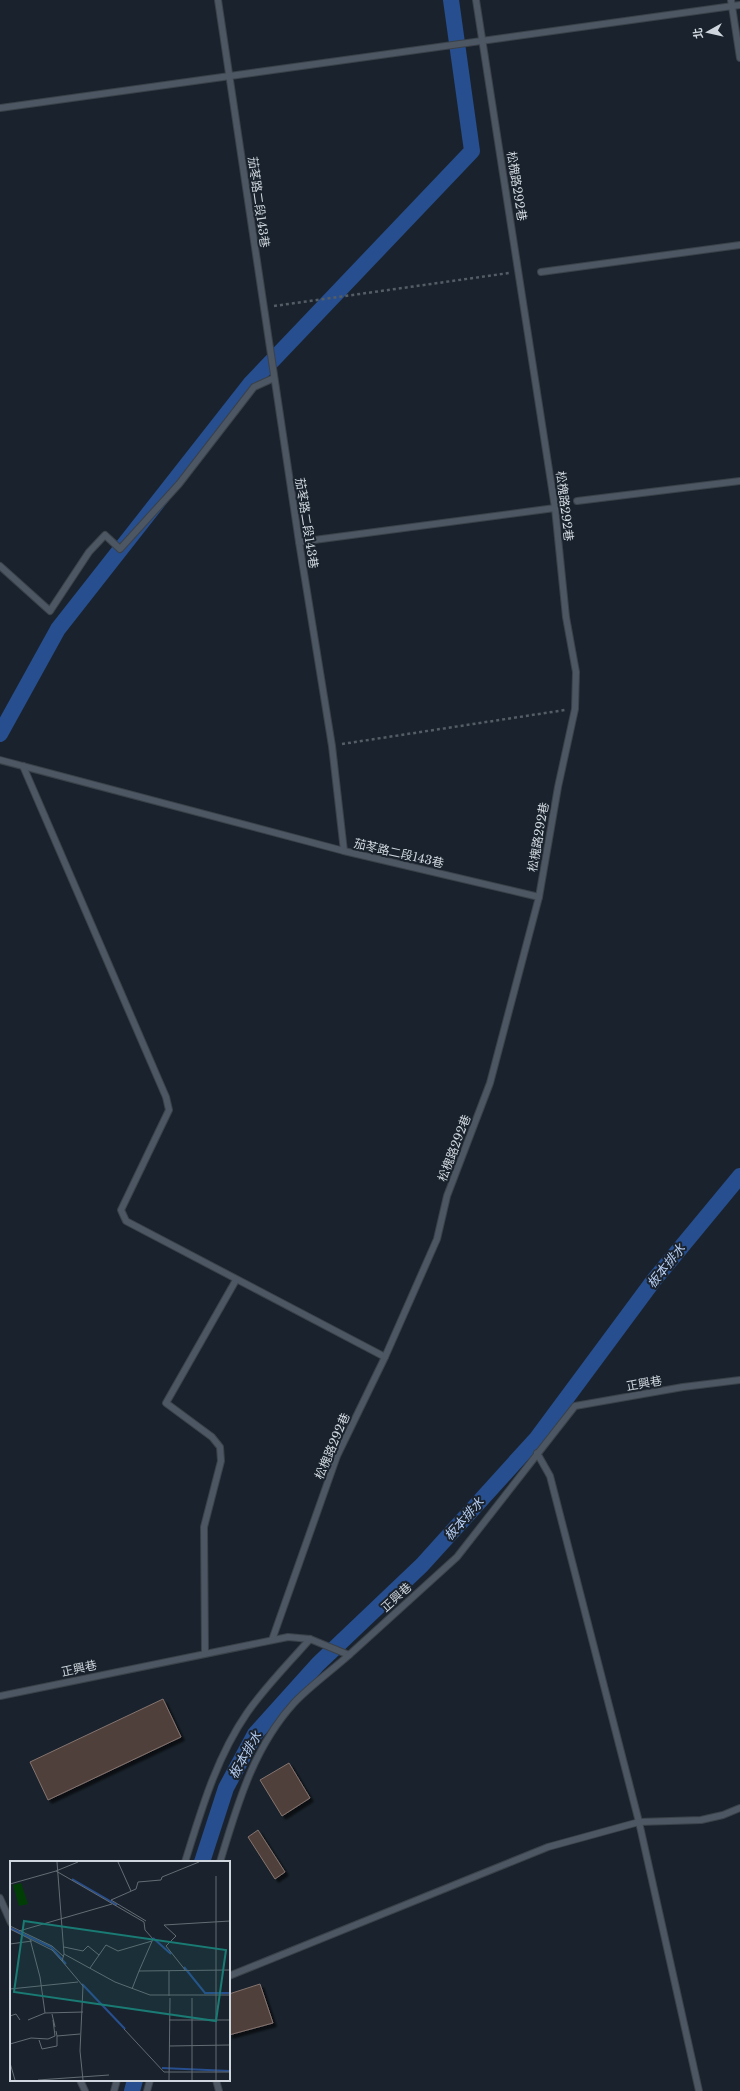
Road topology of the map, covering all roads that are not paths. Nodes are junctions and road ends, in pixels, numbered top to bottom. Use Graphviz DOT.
graph roads {
  1 [pos="218,0"];
  2 [pos="476,0"];
  3 [pos="732,3"];
  4 [pos="740,4"];
  5 [pos="482,39"];
  6 [pos="740,58"];
  7 [pos="230,75"];
  8 [pos="0,108"];
  9 [pos="740,245"];
  10 [pos="541,272"];
  11 [pos="274,378"];
  12 [pos="740,481"];
  13 [pos="577,501"];
  14 [pos="555,508"];
  15 [pos="299,542"];
  16 [pos="0,566"];
  17 [pos="0,760"];
  18 [pos="23,766"];
  19 [pos="344,851"];
  20 [pos="539,897"];
  21 [pos="236,1280"];
  22 [pos="385,1357"];
  23 [pos="740,1380"];
  24 [pos="537,1453"];
  25 [pos="310,1639"];
  26 [pos="272,1640"];
  27 [pos="205,1653"];
  28 [pos="349,1655"];
  29 [pos="0,1696"];
  30 [pos="740,1808"];
  31 [pos="639,1822"];
  32 [pos="185,1861"];
  33 [pos="220,1861"];
  34 [pos="0,1898"];
  35 [pos="10,1921"];
  36 [pos="230,1976"];
  37 [pos="80,2081"];
  38 [pos="117,2081"];
  39 [pos="150,2081"];
  40 [pos="216,2081"];
  41 [pos="85,2091"];
  42 [pos="114,2091"];
  43 [pos="147,2091"];
  44 [pos="219,2091"];
  45 [pos="699,2091"];
  1 -- 7 [label="lane, 茄苳路二段143巷"];
  2 -- 5 [label="lane, 松槐路292巷"];
  3 -- 4 [label="lane"];
  3 -- 5 [label="lane"];
  3 -- 6 [label="lane"];
  5 -- 7 [label="lane"];
  5 -- 14 [label="lane, 松槐路292巷"];
  7 -- 8 [label="lane"];
  7 -- 11 [label="lane, 茄苳路二段143巷"];
  9 -- 10 [label="lane"];
  11 -- 15 [label="lane, 茄苳路二段143巷"];
  11 -- 16 [label="lane"];
  12 -- 13 [label="lane"];
  14 -- 15 [label="lane"];
  14 -- 20 [label="lane, 松槐路292巷"];
  15 -- 19 [label="lane, 茄苳路二段143巷"];
  17 -- 18 [label="lane"];
  18 -- 19 [label="lane"];
  18 -- 21 [label="lane"];
  19 -- 20 [label="lane, 茄苳路二段143巷"];
  20 -- 22 [label="lane, 松槐路292巷"];
  21 -- 22 [label="lane"];
  21 -- 27 [label="lane"];
  22 -- 26 [label="lane, 松槐路292巷"];
  23 -- 24 [label="lane, 正興巷"];
  24 -- 28 [label="lane, 正興巷"];
  24 -- 31 [label="lane"];
  25 -- 26 [label="lane, 正興巷"];
  25 -- 28 [label="lane, 正興巷"];
  25 -- 32 [label="lane"];
  26 -- 27 [label="lane, 正興巷"];
  27 -- 29 [label="lane, 正興巷"];
  28 -- 33 [label="lane"];
  30 -- 31 [label="lane"];
  31 -- 36 [label="lane"];
  31 -- 45 [label="lane"];
  34 -- 35 [label="lane"];
  37 -- 41 [label="lane"];
  38 -- 42 [label="lane"];
  39 -- 43 [label="lane"];
  40 -- 44 [label="lane"];
}
